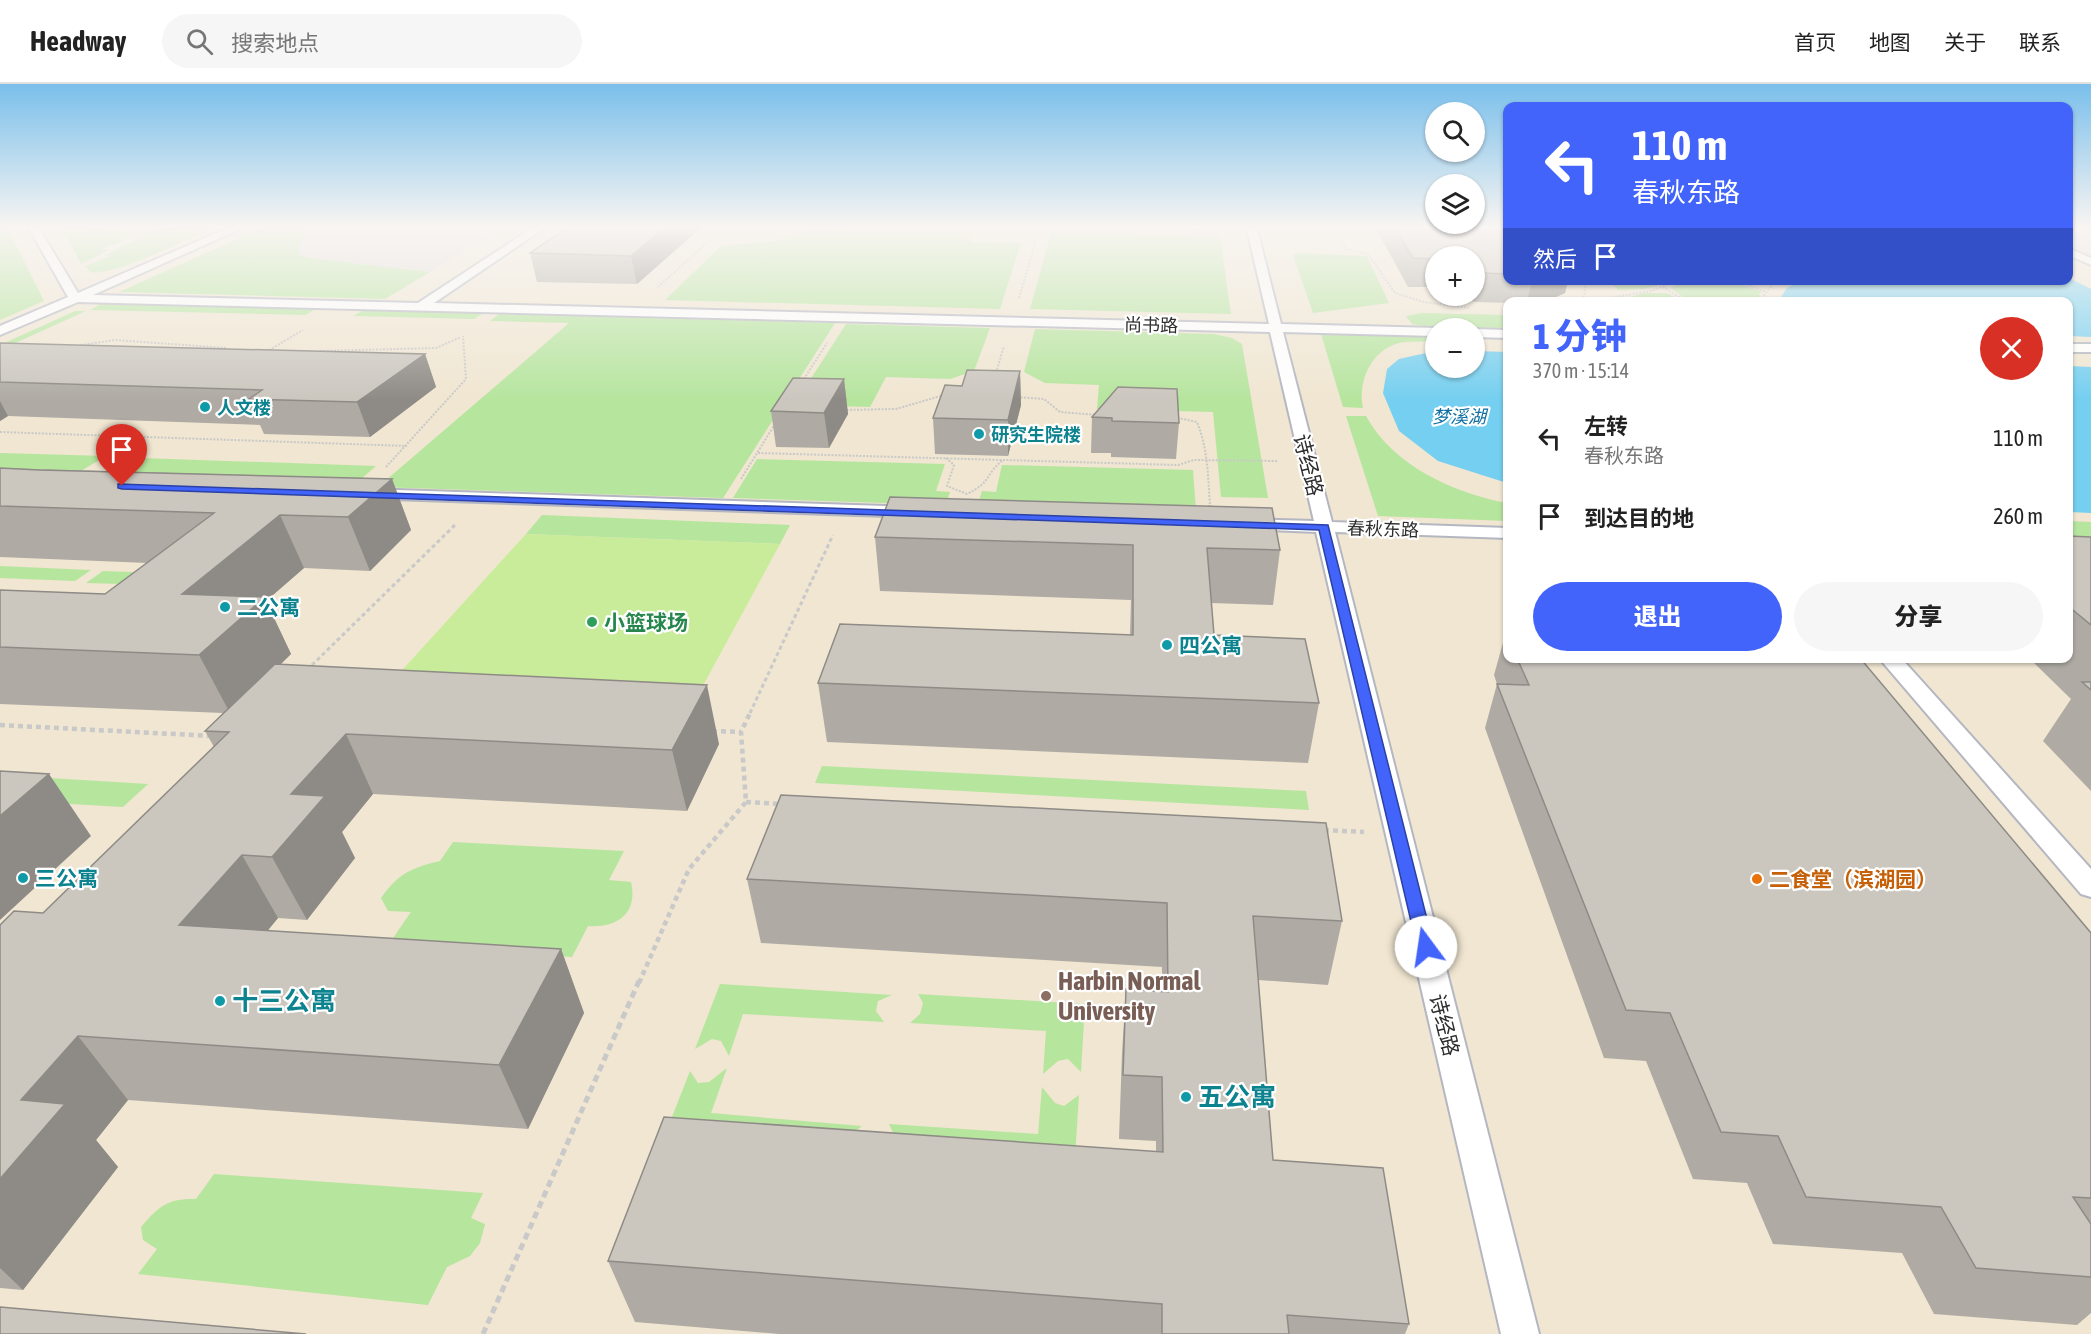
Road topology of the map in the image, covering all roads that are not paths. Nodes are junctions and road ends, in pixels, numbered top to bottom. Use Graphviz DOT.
graph roads {
  1 [pos="66,283"];
  2 [pos="109,283"];
  3 [pos="456,283"];
  4 [pos="1265,283"];
  5 [pos="75,298"];
  6 [pos="420,307"];
  7 [pos="1276,328"];
  8 [pos="0,331"];
  9 [pos="1425,332"];
  10 [pos="1485,333"];
  11 [pos="1503,334"];
  12 [pos="2073,348"];
  13 [pos="2091,348"];
  14 [pos="353,494"];
  15 [pos="958,514"];
  16 [pos="1211,522"];
  17 [pos="1324,527"];
  18 [pos="1503,533"];
  19 [pos="1892,663"];
  20 [pos="2091,887"];
  21 [pos="1520,1334"];
  1 -- 5 [label="lane"];
  2 -- 5 [label="lane"];
  3 -- 6 [label="lane"];
  4 -- 7 [label="lane, 诗经路"];
  5 -- 6 [label="lane, 尚书路"];
  5 -- 8 [label="lane"];
  6 -- 7 [label="lane, 尚书路"];
  7 -- 9 [label="lane, 尚书路"];
  7 -- 17 [label="lane, 诗经路"];
  10 -- 11 [label="lane"];
  12 -- 13 [label="lane"];
  14 -- 15 [label="lane"];
  16 -- 17 [label="lane, 春秋东路"];
  17 -- 18 [label="lane, 春秋东路"];
  17 -- 21 [label="lane, 诗经路"];
  19 -- 20 [label="lane"];
}
